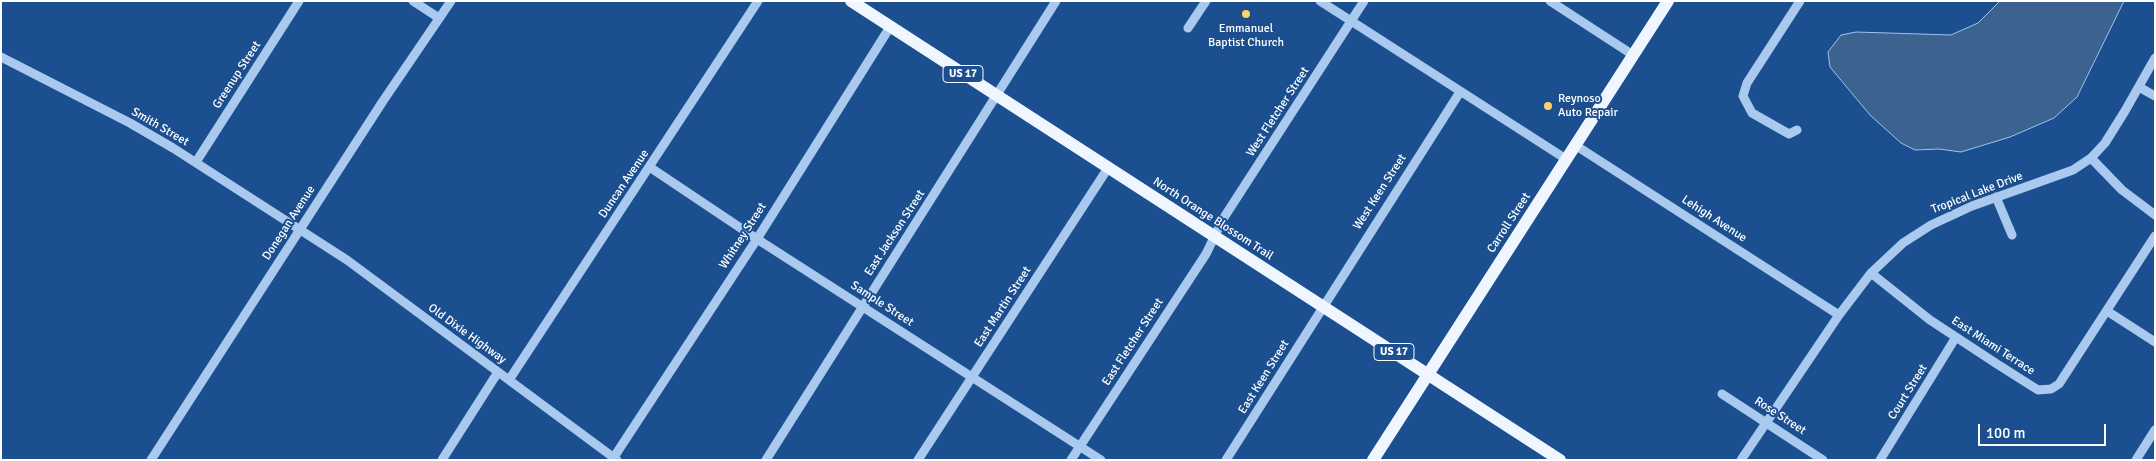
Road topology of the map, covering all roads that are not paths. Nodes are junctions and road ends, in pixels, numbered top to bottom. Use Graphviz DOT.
graph roads {
  1 [pos="299,1"];
  2 [pos="413,1"];
  3 [pos="451,1"];
  4 [pos="758,1"];
  5 [pos="851,1"];
  6 [pos="1056,1"];
  7 [pos="1206,1"];
  8 [pos="1320,1"];
  9 [pos="1364,1"];
  10 [pos="1550,1"];
  11 [pos="1668,1"];
  12 [pos="1800,1"];
  13 [pos="439,18"];
  14 [pos="1351,21"];
  15 [pos="890,27"];
  16 [pos="1188,28"];
  17 [pos="1633,55"];
  18 [pos="1,57"];
  19 [pos="2155,58"];
  20 [pos="2139,87"];
  21 [pos="1460,92"];
  22 [pos="997,96"];
  23 [pos="2155,96"];
  24 [pos="1798,130"];
  25 [pos="1575,145"];
  26 [pos="2091,158"];
  27 [pos="1566,159"];
  28 [pos="196,162"];
  29 [pos="651,168"];
  30 [pos="1108,168"];
  31 [pos="1996,198"];
  32 [pos="2155,215"];
  33 [pos="300,230"];
  34 [pos="2012,235"];
  35 [pos="1214,236"];
  36 [pos="2155,236"];
  37 [pos="757,239"];
  38 [pos="1871,273"];
  39 [pos="863,306"];
  40 [pos="1323,306"];
  41 [pos="2107,311"];
  42 [pos="1839,315"];
  43 [pos="1956,337"];
  44 [pos="2155,342"];
  45 [pos="498,372"];
  46 [pos="1428,374"];
  47 [pos="972,378"];
  48 [pos="509,380"];
  49 [pos="1722,394"];
  50 [pos="1766,422"];
  51 [pos="2155,430"];
  52 [pos="1080,446"];
  53 [pos="616,458"];
  54 [pos="151,460"];
  55 [pos="442,460"];
  56 [pos="766,460"];
  57 [pos="918,460"];
  58 [pos="1071,460"];
  59 [pos="1101,460"];
  60 [pos="1226,460"];
  61 [pos="1373,460"];
  62 [pos="1560,460"];
  63 [pos="1741,460"];
  64 [pos="1823,460"];
  65 [pos="1880,460"];
  66 [pos="2136,460"];
  1 -- 28 [label="street, Greenup Street"];
  2 -- 13 [label="street"];
  3 -- 13 [label="street, Donegan Avenue"];
  4 -- 29 [label="street, Duncan Avenue"];
  5 -- 15 [label="main road, North Orange Blossom Trail / US 17"];
  6 -- 22 [label="street, East Jackson Street"];
  7 -- 16 [label="street"];
  8 -- 14 [label="street"];
  9 -- 14 [label="street, West Fletcher Street"];
  10 -- 17 [label="street"];
  11 -- 17 [label="main road, Carroll Street"];
  12 -- 24 [label="street"];
  13 -- 33 [label="street, Donegan Avenue"];
  14 -- 21 [label="street"];
  14 -- 35 [label="street, West Fletcher Street"];
  15 -- 22 [label="main road, North Orange Blossom Trail / US 17"];
  15 -- 37 [label="street, Whitney Street"];
  17 -- 25 [label="main road, Carroll Street"];
  18 -- 28 [label="street, Smith Street"];
  19 -- 20 [label="street, Tropical Lake Drive"];
  20 -- 23 [label="street"];
  20 -- 26 [label="street, Tropical Lake Drive"];
  21 -- 27 [label="street"];
  21 -- 40 [label="street, West Keen Street"];
  22 -- 30 [label="main road, North Orange Blossom Trail / US 17"];
  22 -- 39 [label="street, East Jackson Street"];
  25 -- 27 [label="main road, Carroll Street"];
  25 -- 42 [label="street, Lehigh Avenue"];
  26 -- 31 [label="street, Tropical Lake Drive"];
  26 -- 32 [label="street"];
  27 -- 46 [label="main road, Carroll Street"];
  28 -- 33 [label="street, Smith Street"];
  29 -- 37 [label="street, Sample Street"];
  29 -- 48 [label="street, Duncan Avenue"];
  30 -- 35 [label="main road, North Orange Blossom Trail / US 17"];
  30 -- 47 [label="street, East Martin Street"];
  31 -- 34 [label="street"];
  31 -- 38 [label="street, Tropical Lake Drive"];
  33 -- 45 [label="street, Old Dixie Highway"];
  33 -- 54 [label="street, Donegan Avenue"];
  35 -- 40 [label="main road, North Orange Blossom Trail / US 17"];
  35 -- 52 [label="street, East Fletcher Street"];
  36 -- 41 [label="street, East Miami Terrace"];
  37 -- 39 [label="street, Sample Street"];
  37 -- 53 [label="street, Whitney Street"];
  38 -- 42 [label="street, Tropical Lake Drive"];
  38 -- 43 [label="street, East Miami Terrace"];
  39 -- 47 [label="street, Sample Street"];
  39 -- 56 [label="street, East Jackson Street"];
  40 -- 46 [label="main road, North Orange Blossom Trail / US 17"];
  40 -- 60 [label="street, East Keen Street"];
  41 -- 43 [label="street, East Miami Terrace"];
  41 -- 44 [label="street"];
  42 -- 50 [label="street, Tropical Lake Drive"];
  43 -- 65 [label="street, Court Street"];
  45 -- 48 [label="street, Old Dixie Highway"];
  45 -- 55 [label="street"];
  46 -- 61 [label="main road, Carroll Street"];
  46 -- 62 [label="main road, North Orange Blossom Trail / US 17"];
  47 -- 52 [label="street, Sample Street"];
  47 -- 57 [label="street, East Martin Street"];
  48 -- 53 [label="street, Old Dixie Highway"];
  49 -- 50 [label="street, Rose Street"];
  50 -- 63 [label="street, Tropical Lake Drive"];
  50 -- 64 [label="street, Rose Street"];
  51 -- 66 [label="street"];
  52 -- 58 [label="street, East Fletcher Street"];
  52 -- 59 [label="street, Sample Street"];
}
